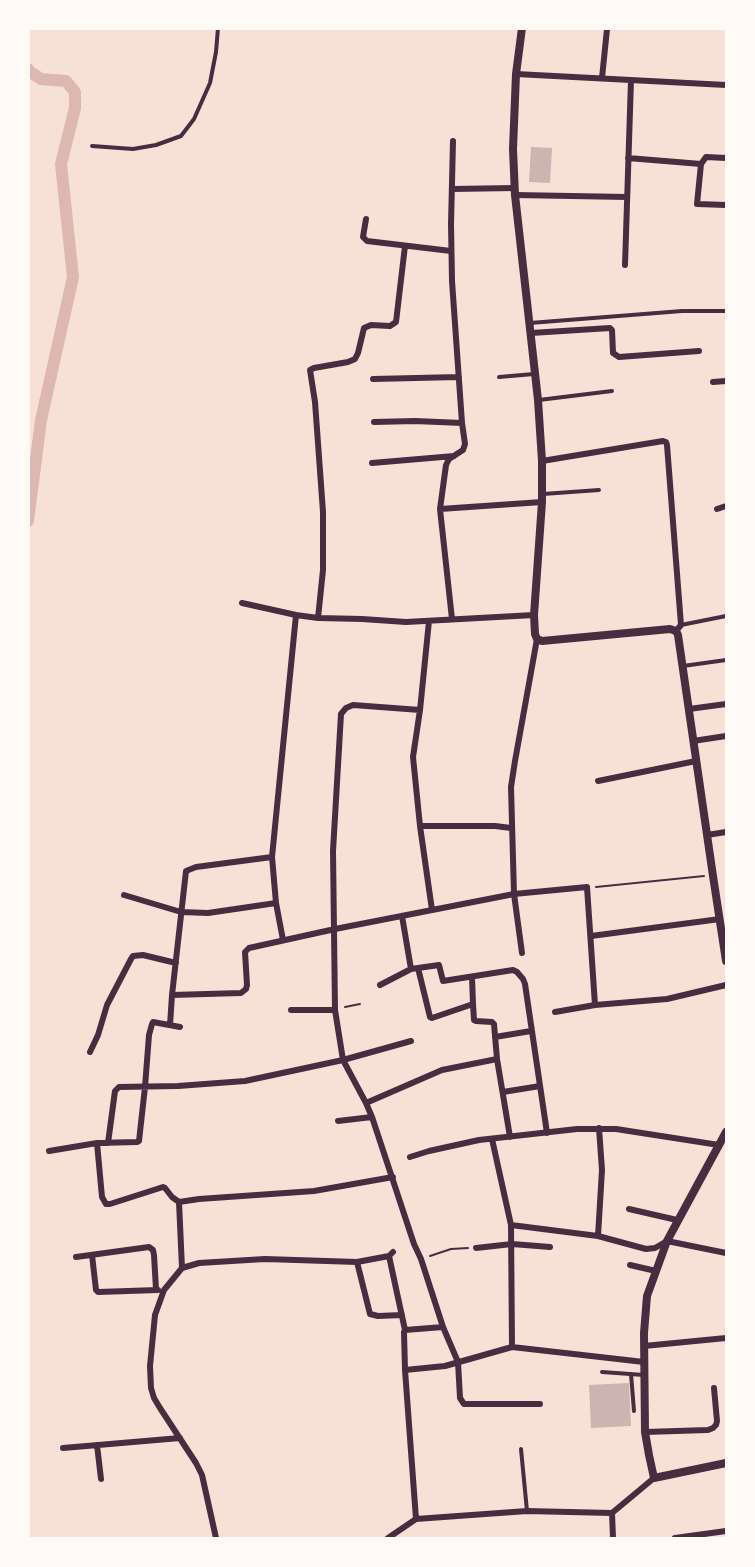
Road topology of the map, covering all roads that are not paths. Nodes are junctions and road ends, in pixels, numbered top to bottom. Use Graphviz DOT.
graph roads {
  1 [pos="219,28"];
  2 [pos="522,28"];
  3 [pos="607,29"];
  4 [pos="516,74"];
  5 [pos="602,78"];
  6 [pos="631,80"];
  7 [pos="726,85"];
  8 [pos="453,141"];
  9 [pos="92,146"];
  10 [pos="628,158"];
  11 [pos="726,158"];
  12 [pos="701,164"];
  13 [pos="452,189"];
  14 [pos="515,191"];
  15 [pos="627,197"];
  16 [pos="726,205"];
  17 [pos="366,219"];
  18 [pos="405,246"];
  19 [pos="451,251"];
  20 [pos="625,265"];
  21 [pos="726,311"];
  22 [pos="530,323"];
  23 [pos="531,333"];
  24 [pos="699,351"];
  25 [pos="535,374"];
  26 [pos="459,376"];
  27 [pos="499,377"];
  28 [pos="373,379"];
  29 [pos="726,381"];
  30 [pos="713,382"];
  31 [pos="612,391"];
  32 [pos="538,400"];
  33 [pos="374,422"];
  34 [pos="462,423"];
  35 [pos="454,456"];
  36 [pos="542,461"];
  37 [pos="372,463"];
  38 [pos="599,490"];
  39 [pos="542,498"];
  40 [pos="726,506"];
  41 [pos="440,509"];
  42 [pos="717,509"];
  43 [pos="242,603"];
  44 [pos="296,615"];
  45 [pos="534,615"];
  46 [pos="726,616"];
  47 [pos="318,618"];
  48 [pos="452,619"];
  49 [pos="429,621"];
  50 [pos="679,628"];
  51 [pos="537,639"];
  52 [pos="726,660"];
  53 [pos="682,666"];
  54 [pos="726,704"];
  55 [pos="689,709"];
  56 [pos="420,710"];
  57 [pos="726,736"];
  58 [pos="693,741"];
  59 [pos="696,761"];
  60 [pos="598,782"];
  61 [pos="420,825"];
  62 [pos="511,828"];
  63 [pos="726,832"];
  64 [pos="707,835"];
  65 [pos="272,857"];
  66 [pos="514,894"];
  67 [pos="124,895"];
  68 [pos="276,903"];
  69 [pos="432,910"];
  70 [pos="181,912"];
  71 [pos="402,916"];
  72 [pos="720,919"];
  73 [pos="335,929"];
  74 [pos="591,936"];
  75 [pos="283,940"];
  76 [pos="522,953"];
  77 [pos="726,961"];
  78 [pos="176,963"];
  79 [pos="415,968"];
  80 [pos="472,977"];
  81 [pos="380,985"];
  82 [pos="726,985"];
  83 [pos="172,994"];
  84 [pos="473,1005"];
  85 [pos="595,1005"];
  86 [pos="291,1010"];
  87 [pos="335,1010"];
  88 [pos="555,1012"];
  89 [pos="170,1025"];
  90 [pos="180,1027"];
  91 [pos="531,1030"];
  92 [pos="495,1037"];
  93 [pos="411,1041"];
  94 [pos="90,1052"];
  95 [pos="497,1059"];
  96 [pos="343,1060"];
  97 [pos="540,1086"];
  98 [pos="145,1087"];
  99 [pos="503,1092"];
  100 [pos="366,1103"];
  101 [pos="372,1117"];
  102 [pos="338,1121"];
  103 [pos="599,1128"];
  104 [pos="547,1132"];
  105 [pos="726,1132"];
  106 [pos="510,1137"];
  107 [pos="492,1139"];
  108 [pos="97,1143"];
  109 [pos="108,1143"];
  110 [pos="719,1144"];
  111 [pos="50,1151"];
  112 [pos="410,1157"];
  113 [pos="393,1177"];
  114 [pos="179,1202"];
  115 [pos="629,1209"];
  116 [pos="677,1220"];
  117 [pos="511,1225"];
  118 [pos="598,1236"];
  119 [pos="667,1241"];
  120 [pos="512,1244"];
  121 [pos="549,1247"];
  122 [pos="476,1248"];
  123 [pos="726,1253"];
  124 [pos="92,1255"];
  125 [pos="75,1257"];
  126 [pos="357,1262"];
  127 [pos="630,1265"];
  128 [pos="182,1268"];
  129 [pos="656,1271"];
  130 [pos="156,1289"];
  131 [pos="164,1290"];
  132 [pos="402,1315"];
  133 [pos="443,1327"];
  134 [pos="405,1330"];
  135 [pos="726,1338"];
  136 [pos="644,1346"];
  137 [pos="512,1347"];
  138 [pos="458,1362"];
  139 [pos="644,1362"];
  140 [pos="405,1370"];
  141 [pos="602,1372"];
  142 [pos="631,1374"];
  143 [pos="645,1375"];
  144 [pos="714,1388"];
  145 [pos="540,1404"];
  146 [pos="634,1411"];
  147 [pos="645,1432"];
  148 [pos="180,1438"];
  149 [pos="97,1445"];
  150 [pos="63,1448"];
  151 [pos="521,1449"];
  152 [pos="726,1463"];
  153 [pos="654,1478"];
  154 [pos="101,1479"];
  155 [pos="527,1511"];
  156 [pos="612,1513"];
  157 [pos="416,1519"];
  158 [pos="726,1531"];
  159 [pos="216,1539"];
  160 [pos="388,1539"];
  161 [pos="613,1539"];
  162 [pos="675,1539"];
  1 -- 9 [label="lane"];
  2 -- 4 [label="street"];
  3 -- 5 [label="street"];
  4 -- 5 [label="street"];
  4 -- 14 [label="street"];
  5 -- 6 [label="street"];
  6 -- 7 [label="street"];
  6 -- 10 [label="street"];
  8 -- 13 [label="street"];
  10 -- 12 [label="street"];
  10 -- 15 [label="street"];
  11 -- 12 [label="street"];
  12 -- 16 [label="street"];
  13 -- 14 [label="street"];
  13 -- 19 [label="street"];
  14 -- 15 [label="street"];
  14 -- 22 [label="street"];
  15 -- 20 [label="street"];
  17 -- 18 [label="street"];
  18 -- 19 [label="street"];
  18 -- 47 [label="street"];
  19 -- 26 [label="street"];
  21 -- 22 [label="lane"];
  22 -- 23 [label="street"];
  23 -- 24 [label="street"];
  23 -- 25 [label="street"];
  25 -- 27 [label="lane"];
  25 -- 32 [label="street"];
  26 -- 28 [label="street"];
  26 -- 34 [label="street"];
  29 -- 30 [label="street"];
  31 -- 32 [label="lane"];
  32 -- 36 [label="street"];
  33 -- 34 [label="street"];
  34 -- 35 [label="street"];
  35 -- 37 [label="street"];
  35 -- 41 [label="street"];
  36 -- 39 [label="street"];
  36 -- 50 [label="street"];
  38 -- 39 [label="lane"];
  39 -- 41 [label="street"];
  39 -- 45 [label="street"];
  40 -- 42 [label="street"];
  41 -- 48 [label="street"];
  43 -- 44 [label="street"];
  44 -- 47 [label="street"];
  44 -- 65 [label="street"];
  45 -- 48 [label="street"];
  45 -- 51 [label="street"];
  46 -- 50 [label="lane"];
  47 -- 49 [label="street"];
  48 -- 49 [label="street"];
  49 -- 56 [label="street"];
  50 -- 51 [label="street"];
  50 -- 53 [label="street"];
  51 -- 62 [label="street"];
  52 -- 53 [label="lane"];
  53 -- 55 [label="street"];
  54 -- 55 [label="street"];
  55 -- 58 [label="street"];
  56 -- 61 [label="street"];
  56 -- 73 [label="street"];
  57 -- 58 [label="street"];
  58 -- 59 [label="street"];
  59 -- 60 [label="street"];
  59 -- 64 [label="street"];
  61 -- 62 [label="street"];
  61 -- 69 [label="street"];
  62 -- 66 [label="street"];
  63 -- 64 [label="street"];
  64 -- 72 [label="street"];
  65 -- 68 [label="street"];
  65 -- 70 [label="street"];
  66 -- 69 [label="street"];
  66 -- 74 [label="street"];
  66 -- 76 [label="street"];
  67 -- 70 [label="street"];
  68 -- 70 [label="street"];
  68 -- 75 [label="street"];
  69 -- 71 [label="street"];
  70 -- 78 [label="street"];
  71 -- 73 [label="street"];
  71 -- 79 [label="street"];
  72 -- 74 [label="street"];
  72 -- 77 [label="street"];
  73 -- 75 [label="street"];
  73 -- 87 [label="street"];
  74 -- 85 [label="street"];
  75 -- 83 [label="street"];
  78 -- 83 [label="street"];
  78 -- 94 [label="street"];
  79 -- 80 [label="street"];
  79 -- 81 [label="street"];
  79 -- 84 [label="street"];
  80 -- 84 [label="street"];
  80 -- 91 [label="street"];
  82 -- 85 [label="street"];
  83 -- 89 [label="street"];
  84 -- 92 [label="street"];
  85 -- 88 [label="street"];
  86 -- 87 [label="street"];
  87 -- 96 [label="street"];
  89 -- 90 [label="street"];
  89 -- 98 [label="street"];
  91 -- 92 [label="street"];
  91 -- 97 [label="street"];
  92 -- 95 [label="street"];
  93 -- 96 [label="street"];
  95 -- 99 [label="street"];
  95 -- 100 [label="street"];
  96 -- 98 [label="street"];
  96 -- 100 [label="street"];
  97 -- 99 [label="street"];
  97 -- 104 [label="street"];
  98 -- 109 [label="street"];
  98 -- 109 [label="street"];
  99 -- 106 [label="street"];
  100 -- 101 [label="street"];
  101 -- 102 [label="street"];
  101 -- 113 [label="street"];
  103 -- 104 [label="street"];
  103 -- 110 [label="street"];
  103 -- 118 [label="street"];
  104 -- 106 [label="street"];
  105 -- 110 [label="street"];
  106 -- 107 [label="street"];
  107 -- 112 [label="street"];
  107 -- 117 [label="street"];
  108 -- 109 [label="street"];
  108 -- 111 [label="street"];
  108 -- 114 [label="street"];
  110 -- 116 [label="street"];
  113 -- 114 [label="street"];
  113 -- 133 [label="street"];
  114 -- 128 [label="street"];
  115 -- 116 [label="street"];
  116 -- 119 [label="street"];
  117 -- 118 [label="street"];
  117 -- 120 [label="street"];
  118 -- 119 [label="street"];
  119 -- 123 [label="street"];
  119 -- 129 [label="street"];
  120 -- 121 [label="street"];
  120 -- 122 [label="street"];
  120 -- 137 [label="street"];
  124 -- 125 [label="street"];
  124 -- 130 [label="street"];
  124 -- 130 [label="street"];
  126 -- 128 [label="street"];
  126 -- 132 [label="street"];
  126 -- 132 [label="street"];
  127 -- 129 [label="street"];
  128 -- 131 [label="street"];
  129 -- 136 [label="street"];
  130 -- 131 [label="street"];
  131 -- 148 [label="street"];
  132 -- 134 [label="street"];
  133 -- 134 [label="street"];
  133 -- 138 [label="street"];
  134 -- 140 [label="street"];
  135 -- 136 [label="street"];
  136 -- 139 [label="street"];
  137 -- 138 [label="street"];
  137 -- 139 [label="street"];
  138 -- 140 [label="street"];
  138 -- 145 [label="street"];
  139 -- 143 [label="street"];
  140 -- 157 [label="street"];
  141 -- 142 [label="lane"];
  142 -- 143 [label="lane"];
  142 -- 146 [label="lane"];
  143 -- 147 [label="street"];
  144 -- 147 [label="street"];
  147 -- 153 [label="street"];
  148 -- 149 [label="street"];
  148 -- 159 [label="street"];
  149 -- 150 [label="street"];
  149 -- 154 [label="street"];
  151 -- 155 [label="lane"];
  152 -- 153 [label="street"];
  153 -- 156 [label="street"];
  155 -- 156 [label="street"];
  155 -- 157 [label="street"];
  156 -- 161 [label="street"];
  157 -- 160 [label="street"];
  158 -- 162 [label="street"];
}
